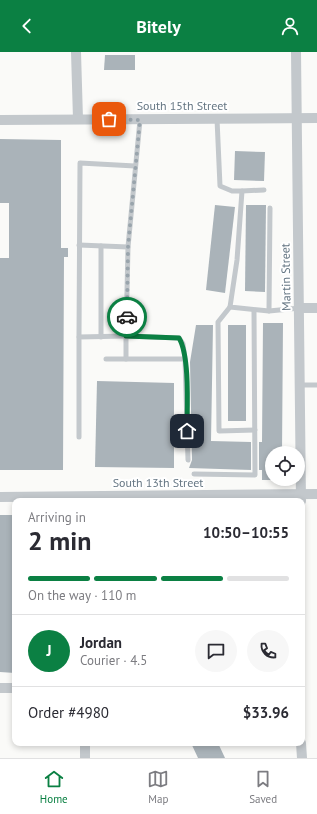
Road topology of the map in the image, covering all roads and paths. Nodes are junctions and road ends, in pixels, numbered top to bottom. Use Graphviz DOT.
graph roads {
  1 [pos="76,52"];
  2 [pos="296,52"];
  3 [pos="297,118"];
  4 [pos="317,118"];
  5 [pos="78,119"];
  6 [pos="217,119"];
  7 [pos="0,120"];
  8 [pos="140,120"];
  9 [pos="135,166"];
  10 [pos="264,190"];
  11 [pos="242,191"];
  12 [pos="270,208"];
  13 [pos="79,245"];
  14 [pos="101,246"];
  15 [pos="128,247"];
  16 [pos="230,307"];
  17 [pos="300,308"];
  18 [pos="317,308"];
  19 [pos="254,311"];
  20 [pos="269,311"];
  21 [pos="79,336"];
  22 [pos="126,336"];
  23 [pos="101,337"];
  24 [pos="106,359"];
  25 [pos="126,359"];
  26 [pos="186,359"];
  27 [pos="300,385"];
  28 [pos="317,385"];
  29 [pos="255,430"];
  30 [pos="79,437"];
  31 [pos="188,460"];
  32 [pos="194,474"];
  33 [pos="317,494"];
  34 [pos="0,498"];
  35 [pos="12,498"];
  36 [pos="301,498"];
  37 [pos="0,688"];
  38 [pos="12,688"];
  39 [pos="85,746"];
  40 [pos="301,746"];
  41 [pos="85,758"];
  42 [pos="302,758"];
  1 -- 5 [label="street"];
  2 -- 3 [label="street, Martin Street"];
  3 -- 4 [label="street, South 15th Street"];
  3 -- 6 [label="street, South 15th Street"];
  3 -- 17 [label="street, Martin Street"];
  5 -- 7 [label="street, South 15th Street"];
  5 -- 8 [label="street, South 15th Street"];
  6 -- 8 [label="street, South 15th Street"];
  6 -- 11 [label="lane"];
  8 -- 9 [label="lane"];
  9 -- 13 [label="lane"];
  9 -- 15 [label="lane"];
  10 -- 11 [label="lane"];
  11 -- 16 [label="lane"];
  12 -- 20 [label="lane"];
  13 -- 14 [label="lane"];
  13 -- 21 [label="lane"];
  14 -- 15 [label="lane"];
  14 -- 23 [label="lane"];
  15 -- 22 [label="lane"];
  16 -- 19 [label="lane"];
  16 -- 29 [label="lane"];
  17 -- 18 [label="street"];
  17 -- 20 [label="lane"];
  17 -- 27 [label="street, Martin Street"];
  19 -- 20 [label="lane"];
  19 -- 29 [label="lane"];
  21 -- 23 [label="lane"];
  21 -- 30 [label="lane"];
  22 -- 23 [label="lane"];
  22 -- 25 [label="lane"];
  22 -- 26 [label="lane"];
  24 -- 25 [label="lane"];
  25 -- 26 [label="lane"];
  26 -- 31 [label="lane"];
  27 -- 28 [label="lane"];
  27 -- 36 [label="street, Martin Street"];
  29 -- 32 [label="lane"];
  33 -- 36 [label="street, South 13th Street"];
  34 -- 35 [label="street, South 13th Street"];
  37 -- 38 [label="street"];
  39 -- 41 [label="street"];
  40 -- 42 [label="street"];
}
